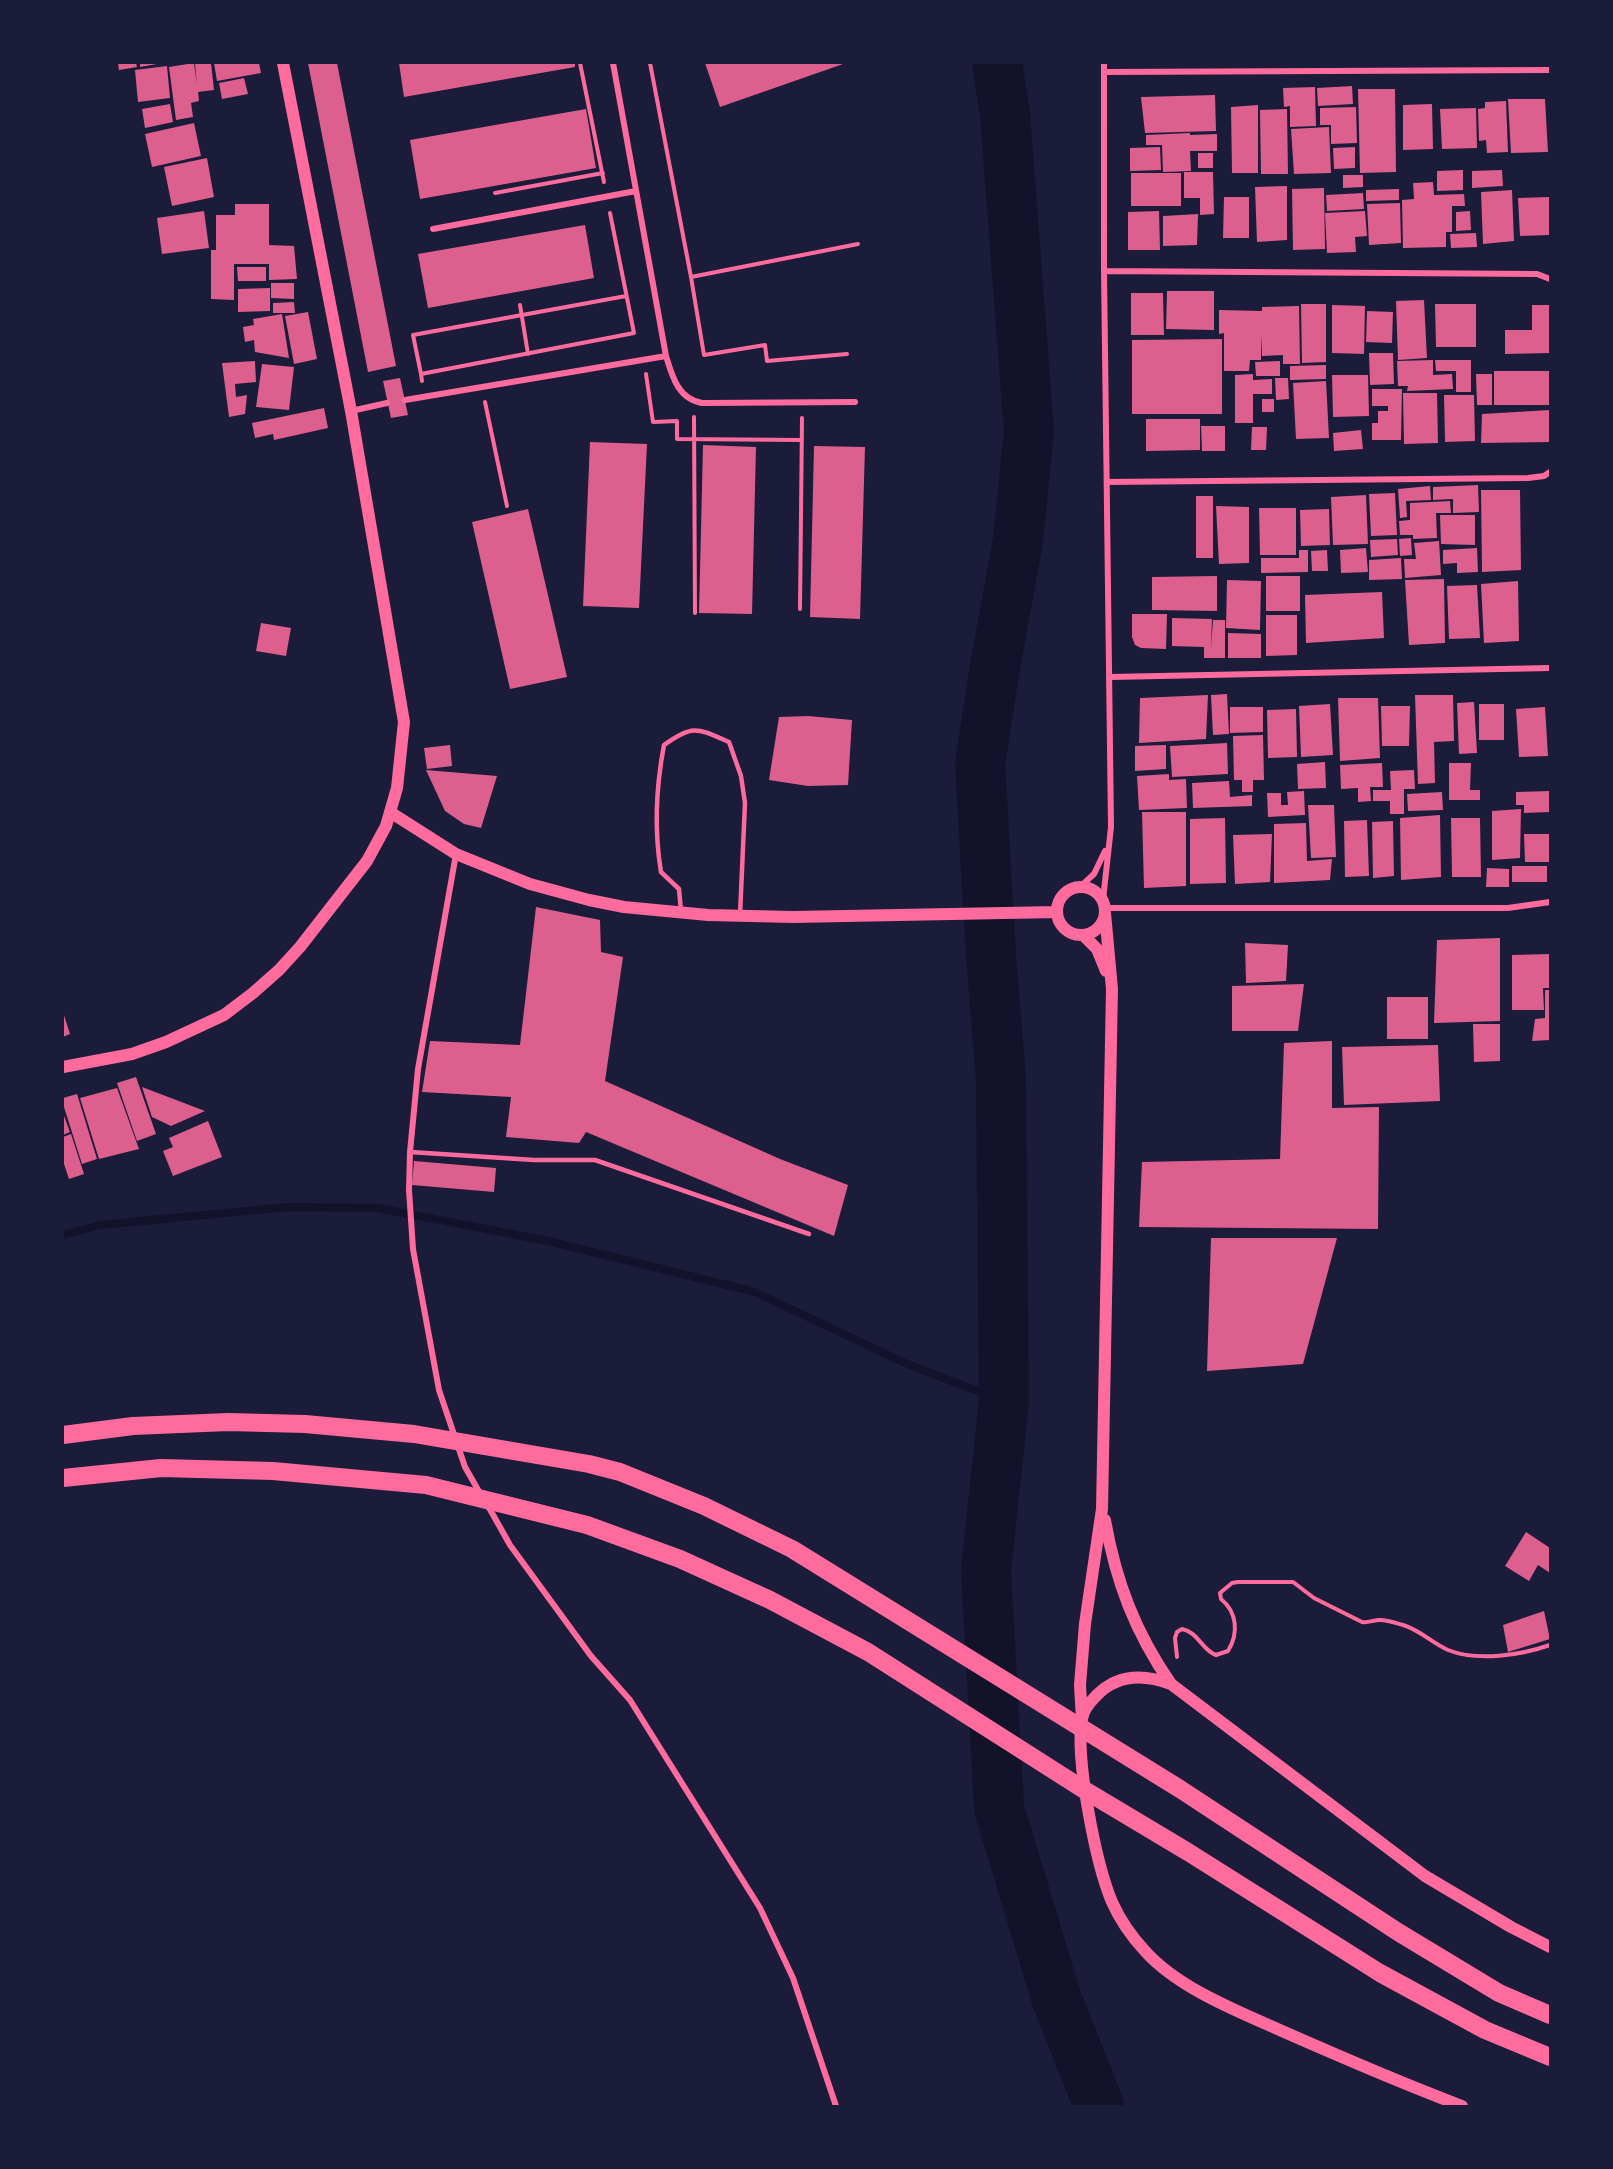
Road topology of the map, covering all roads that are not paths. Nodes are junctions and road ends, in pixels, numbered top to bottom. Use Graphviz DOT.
graph roads {
  1 [pos="284,63"];
  2 [pos="612,63"];
  3 [pos="1104,63"];
  4 [pos="1550,70"];
  5 [pos="1105,72"];
  6 [pos="636,191"];
  7 [pos="433,229"];
  8 [pos="1104,271"];
  9 [pos="1550,279"];
  10 [pos="666,356"];
  11 [pos="405,400"];
  12 [pos="855,402"];
  13 [pos="387,403"];
  14 [pos="351,411"];
  15 [pos="1550,472"];
  16 [pos="1107,482"];
  17 [pos="1550,668"];
  18 [pos="1110,677"];
  19 [pos="390,812"];
  20 [pos="1111,827"];
  21 [pos="456,854"];
  22 [pos="1081,886"];
  23 [pos="1550,902"];
  24 [pos="1104,907"];
  25 [pos="1057,912"];
  26 [pos="681,913"];
  27 [pos="740,915"];
  28 [pos="1083,935"];
  29 [pos="1112,989"];
  30 [pos="63,1067"];
  31 [pos="410,1152"];
  32 [pos="809,1234"];
  33 [pos="63,1435"];
  34 [pos="63,1479"];
  35 [pos="1102,1509"];
  36 [pos="1171,1684"];
  37 [pos="1082,1719"];
  38 [pos="1550,1947"];
  39 [pos="1550,2015"];
  40 [pos="1550,2057"];
  41 [pos="836,2106"];
  42 [pos="1462,2106"];
  1 -- 14 [label="main road"];
  2 -- 6 [label="street"];
  3 -- 5 [label="street"];
  4 -- 5 [label="street"];
  5 -- 8 [label="street"];
  6 -- 7 [label="street"];
  6 -- 10 [label="street"];
  8 -- 9 [label="street"];
  8 -- 16 [label="street"];
  10 -- 11 [label="street"];
  10 -- 12 [label="street"];
  13 -- 14 [label="street"];
  14 -- 19 [label="main road"];
  15 -- 16 [label="street"];
  16 -- 18 [label="street"];
  17 -- 18 [label="street"];
  18 -- 20 [label="street"];
  19 -- 21 [label="main road"];
  19 -- 30 [label="main road"];
  20 -- 22 [label="street"];
  20 -- 24 [label="street"];
  21 -- 26 [label="main road"];
  21 -- 31 [label="street"];
  22 -- 24 [label="main road"];
  22 -- 25 [label="main road"];
  23 -- 24 [label="street"];
  24 -- 28 [label="main road"];
  24 -- 29 [label="main road"];
  25 -- 27 [label="main road"];
  25 -- 28 [label="main road"];
  26 -- 27 [label="main road"];
  26 -- 27 [label="lane"];
  28 -- 29 [label="main road"];
  29 -- 35 [label="main road"];
  31 -- 32 [label="lane"];
  31 -- 41 [label="street"];
  33 -- 39 [label="highway"];
  34 -- 40 [label="highway"];
  35 -- 36 [label="main road"];
  35 -- 37 [label="main road"];
  36 -- 37 [label="main road"];
  36 -- 38 [label="main road"];
  37 -- 42 [label="main road"];
}
